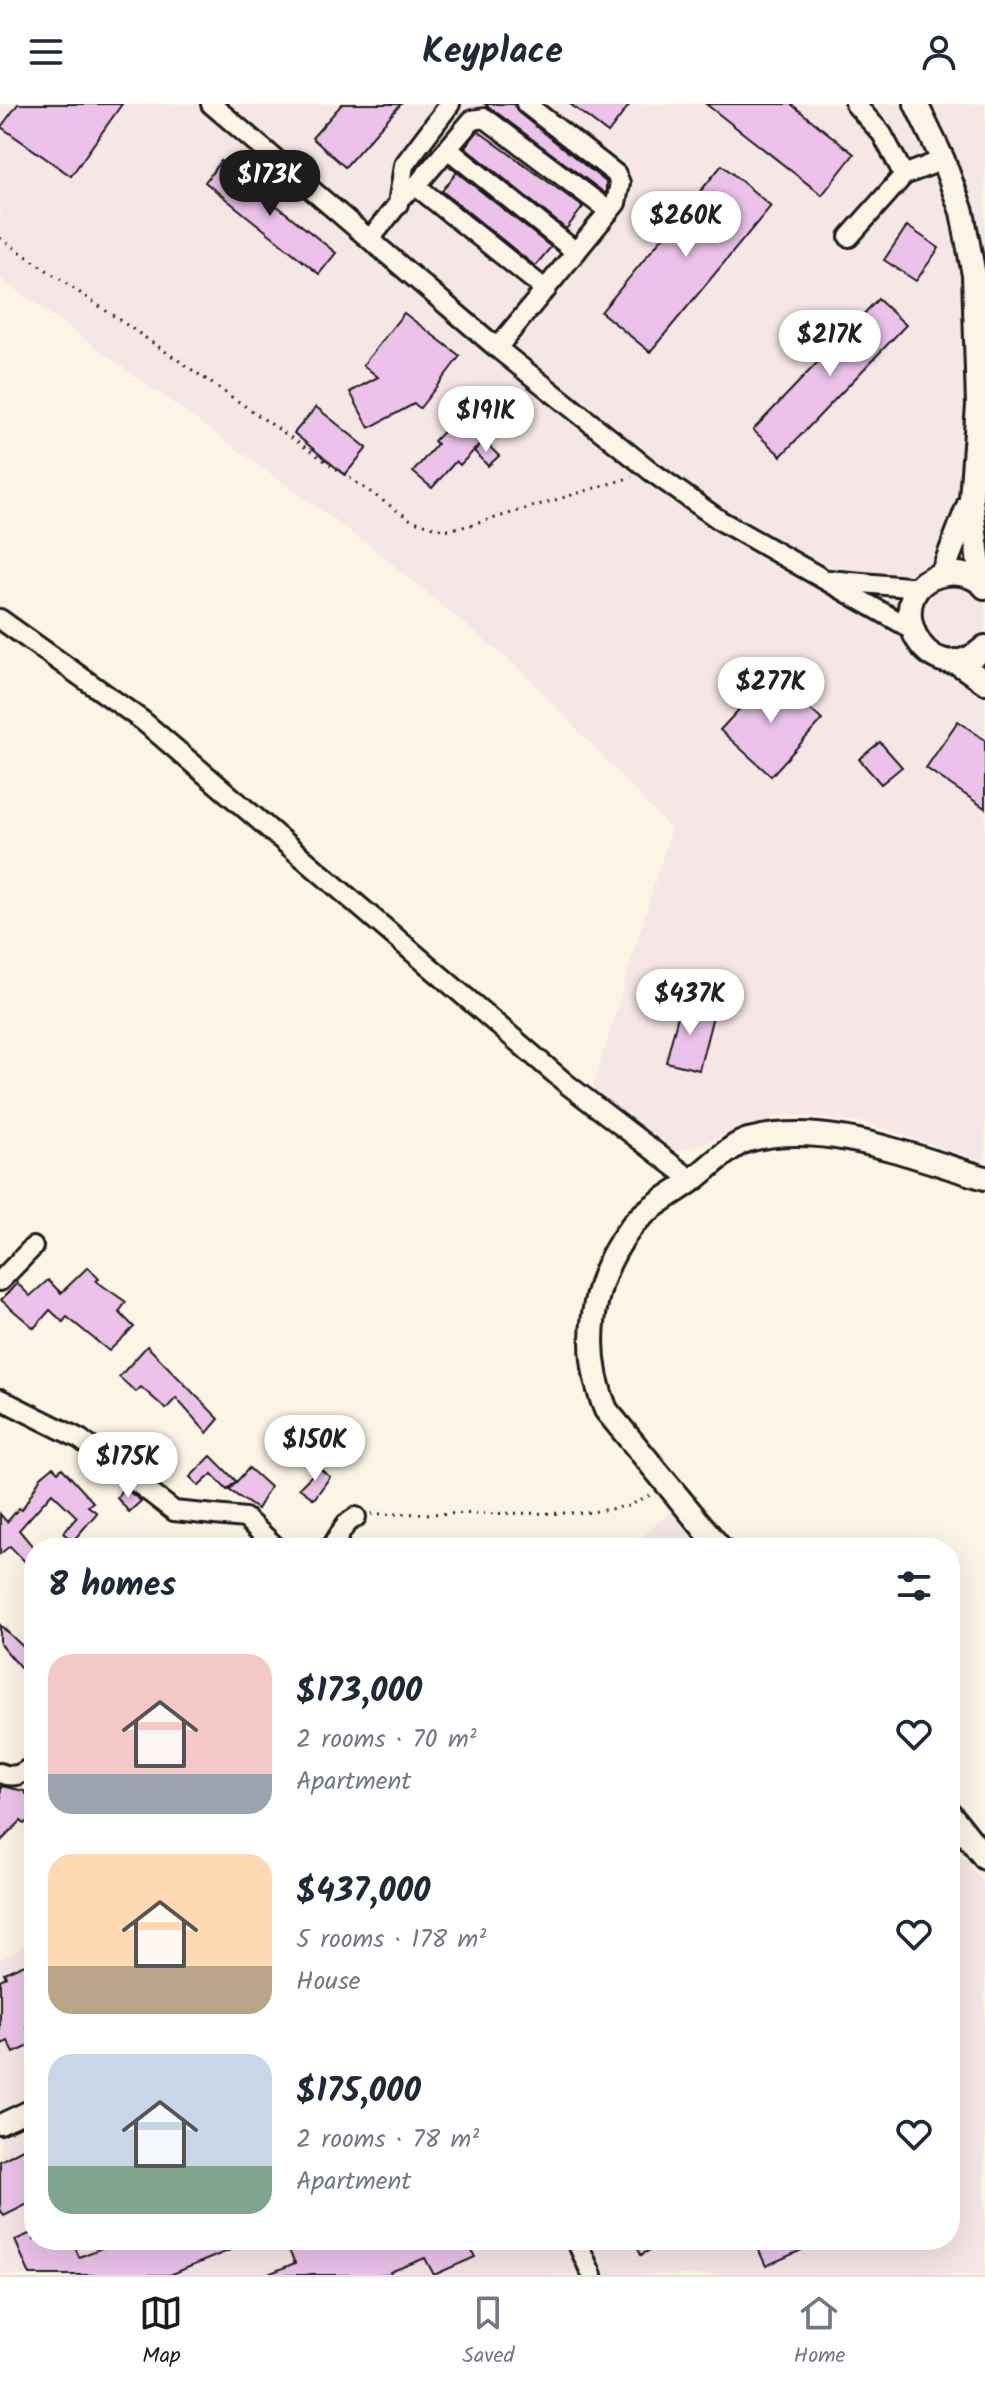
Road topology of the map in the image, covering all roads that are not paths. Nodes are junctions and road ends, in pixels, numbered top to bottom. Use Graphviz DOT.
graph roads {
  1 [pos="211,104"];
  2 [pos="450,104"];
  3 [pos="526,104"];
  4 [pos="855,104"];
  5 [pos="916,104"];
  6 [pos="449,150"];
  7 [pos="943,160"];
  8 [pos="904,175"];
  9 [pos="409,191"];
  10 [pos="609,211"];
  11 [pos="849,237"];
  12 [pos="370,239"];
  13 [pos="576,252"];
  14 [pos="546,290"];
  15 [pos="982,336"];
  16 [pos="497,348"];
  17 [pos="971,499"];
  18 [pos="942,574"];
  19 [pos="821,580"];
  20 [pos="983,585"];
  21 [pos="920,588"];
  22 [pos="0,619"];
  23 [pos="910,628"];
  24 [pos="985,647"];
  25 [pos="955,661"];
  26 [pos="985,682"];
  27 [pos="985,1178"];
  28 [pos="692,1180"];
  29 [pos="33,1247"];
  30 [pos="0,1281"];
  31 [pos="0,1399"];
  32 [pos="356,1517"];
  33 [pos="266,1538"];
  34 [pos="337,1538"];
  35 [pos="711,1538"];
  36 [pos="24,1772"];
  37 [pos="0,1773"];
  38 [pos="960,1827"];
  39 [pos="985,1858"];
  40 [pos="24,2113"];
  41 [pos="0,2124"];
  42 [pos="581,2250"];
  43 [pos="592,2275"];
  1 -- 12 [label="street"];
  2 -- 9 [label="street"];
  3 -- 10 [label="street"];
  4 -- 8 [label="street"];
  5 -- 7 [label="main road"];
  6 -- 9 [label="street"];
  6 -- 10 [label="street"];
  6 -- 13 [label="street"];
  7 -- 8 [label="street"];
  7 -- 15 [label="main road"];
  8 -- 11 [label="street"];
  9 -- 12 [label="street"];
  9 -- 14 [label="street"];
  10 -- 13 [label="street"];
  12 -- 16 [label="street"];
  13 -- 14 [label="street"];
  14 -- 16 [label="street"];
  15 -- 17 [label="main road"];
  16 -- 19 [label="street"];
  17 -- 18 [label="main road"];
  17 -- 20 [label="main road"];
  18 -- 20 [label="main road"];
  18 -- 21 [label="main road"];
  19 -- 21 [label="street"];
  19 -- 23 [label="street"];
  21 -- 23 [label="main road"];
  22 -- 28 [label="street"];
  23 -- 25 [label="main road"];
  24 -- 25 [label="main road"];
  25 -- 26 [label="main road"];
  27 -- 28 [label="main road"];
  28 -- 35 [label="main road"];
  29 -- 30 [label="street"];
  31 -- 33 [label="street"];
  32 -- 34 [label="street"];
  36 -- 37 [label="street"];
  38 -- 39 [label="main road"];
  40 -- 41 [label="street"];
  42 -- 43 [label="street"];
}
